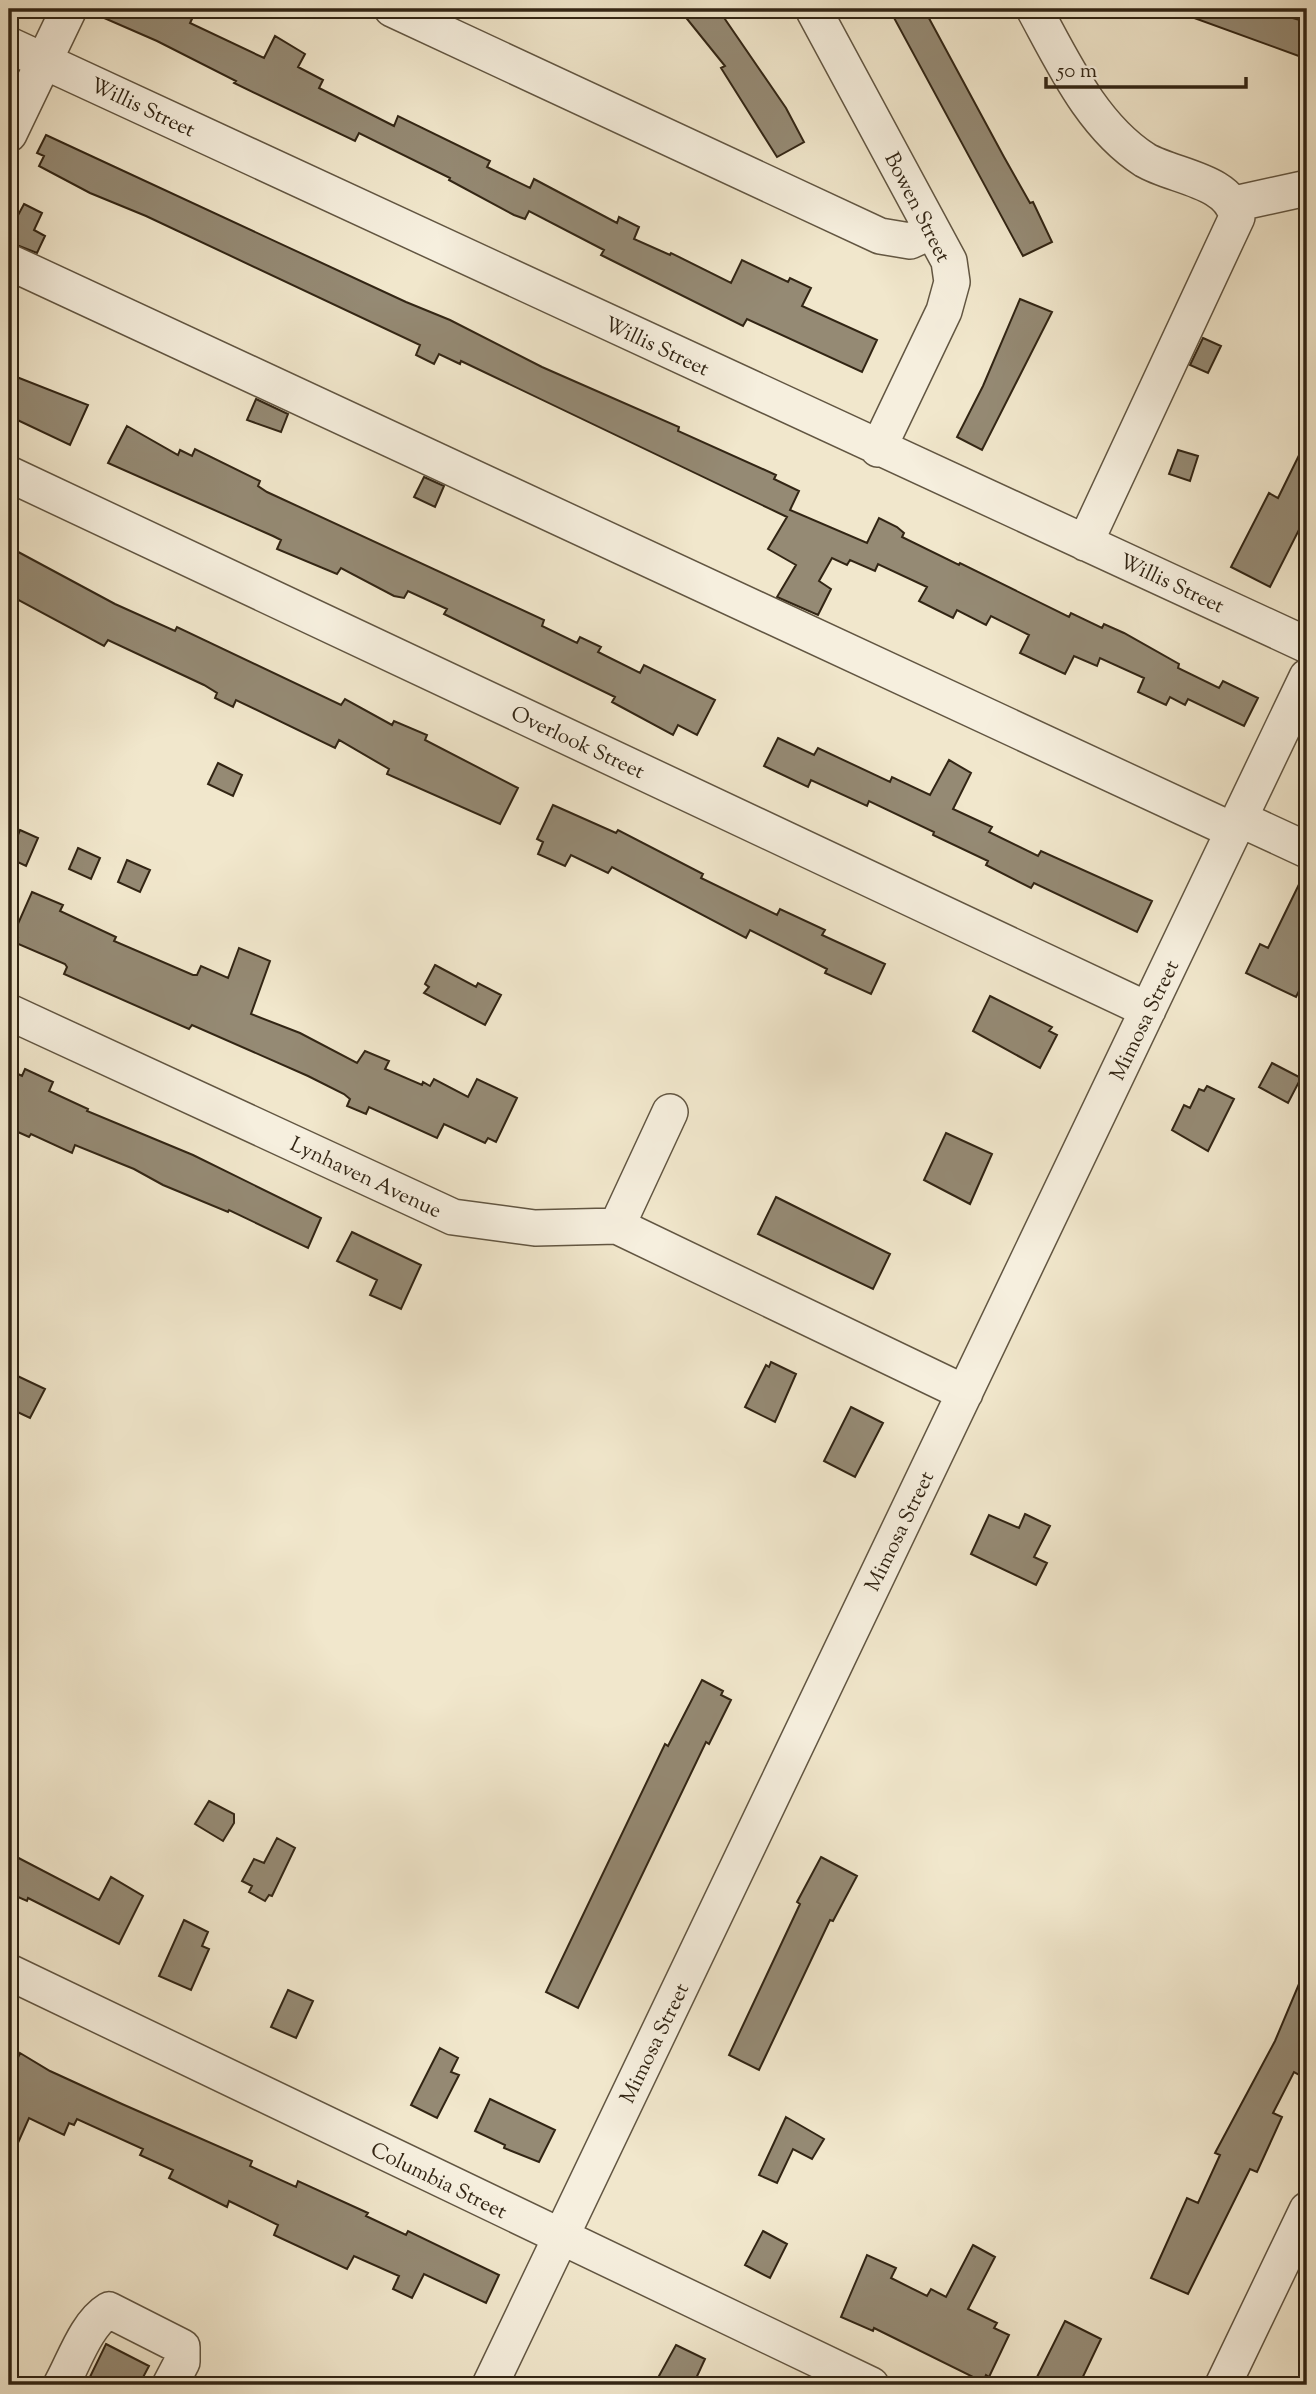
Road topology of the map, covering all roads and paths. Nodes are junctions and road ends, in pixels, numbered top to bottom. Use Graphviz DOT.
graph roads {
  1 [pos="68,9"];
  2 [pos="392,9"];
  3 [pos="813,9"];
  4 [pos="1034,9"];
  5 [pos="9,45"];
  6 [pos="44,61"];
  7 [pos="9,134"];
  8 [pos="1307,188"];
  9 [pos="1234,204"];
  10 [pos="932,231"];
  11 [pos="9,262"];
  12 [pos="878,449"];
  13 [pos="9,474"];
  14 [pos="1084,543"];
  15 [pos="1307,645"];
  16 [pos="1307,677"];
  17 [pos="1237,825"];
  18 [pos="1307,850"];
  19 [pos="1148,1010"];
  20 [pos="9,1012"];
  21 [pos="670,1112"];
  22 [pos="617,1226"];
  23 [pos="965,1393"];
  24 [pos="9,1972"];
  25 [pos="1307,2210"];
  26 [pos="561,2238"];
  27 [pos="61,2385"];
  28 [pos="170,2385"];
  29 [pos="490,2385"];
  30 [pos="871,2385"];
  31 [pos="1223,2385"];
  1 -- 6 [label="street"];
  2 -- 10 [label="street"];
  3 -- 10 [label="street, Bowen Street"];
  4 -- 9 [label="street"];
  5 -- 6 [label="street, Willis Street"];
  6 -- 7 [label="street"];
  6 -- 12 [label="street, Willis Street"];
  8 -- 9 [label="street"];
  9 -- 14 [label="street"];
  10 -- 12 [label="street, Bowen Street"];
  11 -- 17 [label="street"];
  12 -- 14 [label="street, Willis Street"];
  13 -- 19 [label="street, Overlook Street"];
  14 -- 15 [label="street, Willis Street"];
  16 -- 17 [label="street, Mimosa Street"];
  17 -- 18 [label="street"];
  17 -- 19 [label="street, Mimosa Street"];
  19 -- 23 [label="street, Mimosa Street"];
  20 -- 22 [label="street, Lynhaven Avenue"];
  21 -- 22 [label="street"];
  22 -- 23 [label="street, Lynhaven Avenue"];
  23 -- 26 [label="street, Mimosa Street"];
  24 -- 26 [label="street, Columbia Street"];
  25 -- 31 [label="street"];
  26 -- 29 [label="street, Mimosa Street"];
  26 -- 30 [label="street, Columbia Street"];
  27 -- 28 [label="street"];
}
